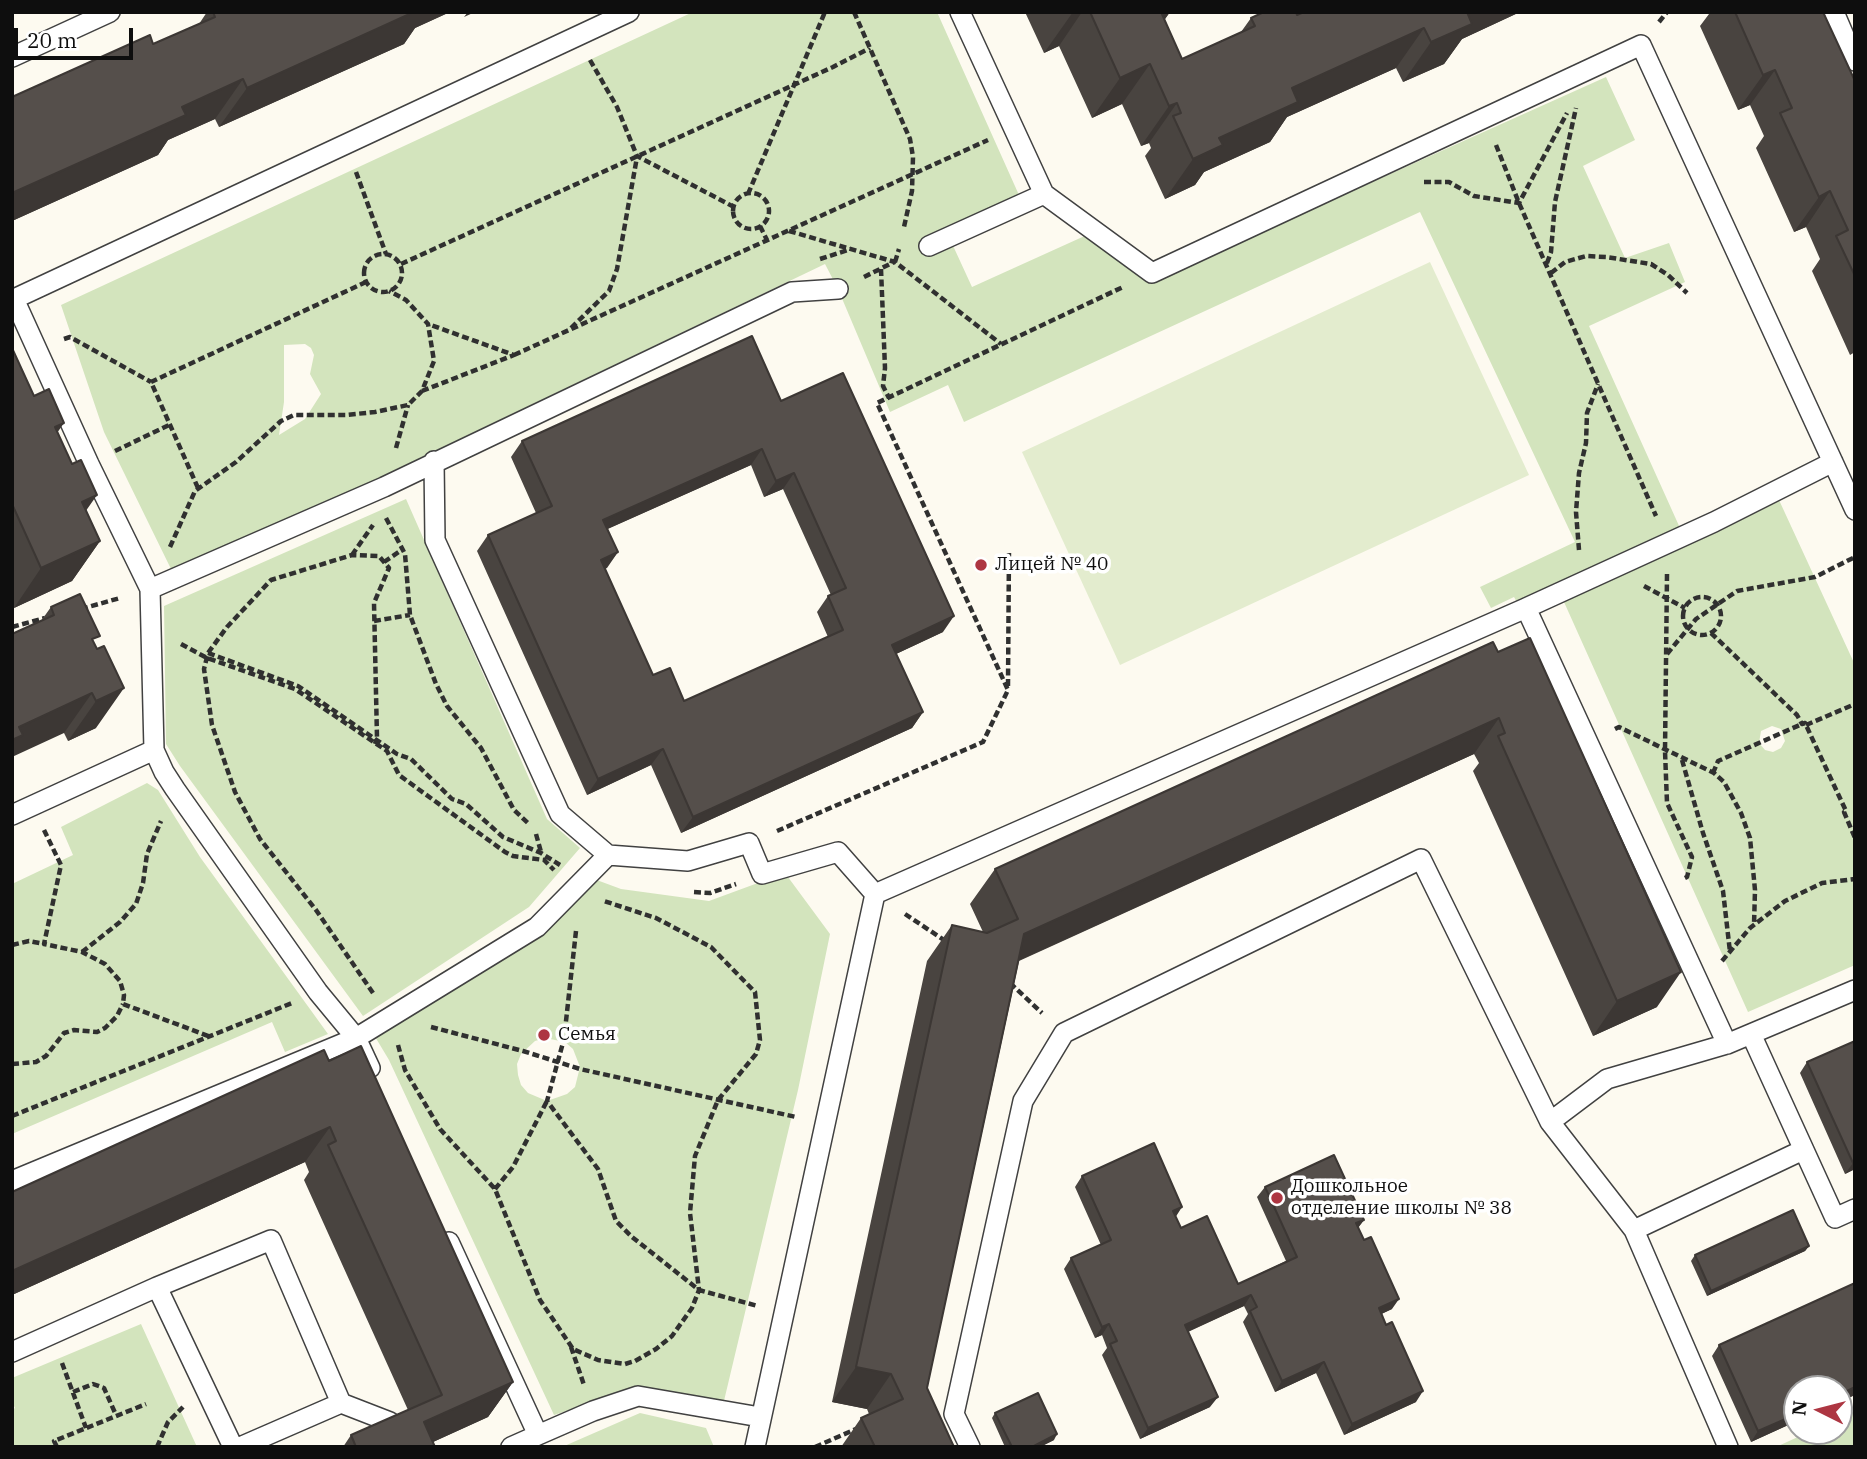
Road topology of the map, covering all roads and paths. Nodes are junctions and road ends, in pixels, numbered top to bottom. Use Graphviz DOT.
graph roads {
  1 [pos="110,12"];
  2 [pos="629,12"];
  3 [pos="825,12"];
  4 [pos="854,12"];
  5 [pos="960,12"];
  6 [pos="1834,12"];
  7 [pos="870,48"];
  8 [pos="12,57"];
  9 [pos="1855,61"];
  10 [pos="603,82"];
  11 [pos="796,83"];
  12 [pos="1013,129"];
  13 [pos="1495,142"];
  14 [pos="637,156"];
  15 [pos="355,169"];
  16 [pos="912,174"];
  17 [pos="1414,185"];
  18 [pos="748,194"];
  19 [pos="1044,194"];
  20 [pos="1519,203"];
  21 [pos="734,207"];
  22 [pos="760,226"];
  23 [pos="789,230"];
  24 [pos="903,234"];
  25 [pos="767,240"];
  26 [pos="900,244"];
  27 [pos="929,246"];
  28 [pos="386,254"];
  29 [pos="895,262"];
  30 [pos="1547,263"];
  31 [pos="401,264"];
  32 [pos="881,269"];
  33 [pos="1152,273"];
  34 [pos="1551,273"];
  35 [pos="366,282"];
  36 [pos="838,289"];
  37 [pos="389,291"];
  38 [pos="1688,293"];
  39 [pos="428,324"];
  40 [pos="568,331"];
  41 [pos="70,337"];
  42 [pos="1001,344"];
  43 [pos="514,355"];
  44 [pos="151,382"];
  45 [pos="1598,383"];
  46 [pos="422,391"];
  47 [pos="889,398"];
  48 [pos="169,425"];
  49 [pos="113,452"];
  50 [pos="434,461"];
  51 [pos="1833,461"];
  52 [pos="198,488"];
  53 [pos="1855,510"];
  54 [pos="383,511"];
  55 [pos="1664,535"];
  56 [pos="402,549"];
  57 [pos="1009,550"];
  58 [pos="165,556"];
  59 [pos="1578,556"];
  60 [pos="1855,557"];
  61 [pos="384,562"];
  62 [pos="1612,569"];
  63 [pos="150,589"];
  64 [pos="1667,599"];
  65 [pos="1718,604"];
  66 [pos="1527,608"];
  67 [pos="1685,608"];
  68 [pos="76,610"];
  69 [pos="410,615"];
  70 [pos="51,617"];
  71 [pos="374,621"];
  72 [pos="12,627"];
  73 [pos="152,628"];
  74 [pos="1688,629"];
  75 [pos="1711,634"];
  76 [pos="208,655"];
  77 [pos="1666,655"];
  78 [pos="1009,690"];
  79 [pos="1855,704"];
  80 [pos="1804,725"];
  81 [pos="1611,731"];
  82 [pos="376,741"];
  83 [pos="153,750"];
  84 [pos="1665,751"];
  85 [pos="1682,758"];
  86 [pos="1713,773"];
  87 [pos="175,789"];
  88 [pos="12,815"];
  89 [pos="1855,838"];
  90 [pos="749,843"];
  91 [pos="541,853"];
  92 [pos="608,855"];
  93 [pos="61,865"];
  94 [pos="1687,877"];
  95 [pos="1855,878"];
  96 [pos="579,884"];
  97 [pos="875,894"];
  98 [pos="1754,925"];
  99 [pos="44,944"];
  100 [pos="950,944"];
  101 [pos="12,946"];
  102 [pos="1730,951"];
  103 [pos="82,952"];
  104 [pos="1008,982"];
  105 [pos="1855,990"];
  106 [pos="1703,991"];
  107 [pos="318,992"];
  108 [pos="123,1004"];
  109 [pos="389,1016"];
  110 [pos="1065,1033"];
  111 [pos="1751,1034"];
  112 [pos="211,1037"];
  113 [pos="356,1038"];
  114 [pos="1727,1044"];
  115 [pos="12,1063"];
  116 [pos="556,1063"];
  117 [pos="379,1088"];
  118 [pos="718,1100"];
  119 [pos="547,1101"];
  120 [pos="12,1116"];
  121 [pos="790,1116"];
  122 [pos="1550,1122"];
  123 [pos="1803,1150"];
  124 [pos="12,1181"];
  125 [pos="495,1189"];
  126 [pos="1855,1209"];
  127 [pos="441,1224"];
  128 [pos="1634,1230"];
  129 [pos="157,1287"];
  130 [pos="699,1290"];
  131 [pos="745,1304"];
  132 [pos="569,1344"];
  133 [pos="12,1352"];
  134 [pos="59,1356"];
  135 [pos="74,1392"];
  136 [pos="341,1403"];
  137 [pos="146,1404"];
  138 [pos="180,1409"];
  139 [pos="593,1412"];
  140 [pos="116,1415"];
  141 [pos="760,1418"];
  142 [pos="866,1427"];
  143 [pos="86,1428"];
  144 [pos="538,1435"];
  145 [pos="402,1437"];
  146 [pos="57,1447"];
  147 [pos="157,1447"];
  148 [pos="233,1447"];
  149 [pos="240,1447"];
  150 [pos="511,1447"];
  151 [pos="755,1447"];
  152 [pos="815,1447"];
  153 [pos="970,1447"];
  154 [pos="1728,1447"];
  1 -- 8 [label="lane"];
  2 -- 63 [label="lane"];
  3 -- 11 [label="path"];
  4 -- 7 [label="path"];
  5 -- 12 [label="lane"];
  6 -- 9 [label="lane"];
  7 -- 11 [label="path"];
  7 -- 16 [label="path"];
  10 -- 14 [label="path"];
  11 -- 14 [label="path"];
  11 -- 18 [label="path"];
  12 -- 16 [label="path"];
  12 -- 19 [label="lane"];
  13 -- 20 [label="path"];
  14 -- 21 [label="path"];
  14 -- 31 [label="path"];
  14 -- 40 [label="path"];
  15 -- 28 [label="path"];
  16 -- 23 [label="path"];
  16 -- 24 [label="path"];
  17 -- 20 [label="path"];
  18 -- 21 [label="path"];
  18 -- 22 [label="path"];
  19 -- 27 [label="lane"];
  19 -- 33 [label="lane"];
  20 -- 30 [label="path"];
  20 -- 30 [label="path"];
  21 -- 22 [label="path"];
  22 -- 25 [label="path"];
  23 -- 25 [label="path"];
  23 -- 29 [label="path"];
  25 -- 40 [label="path"];
  26 -- 29 [label="path"];
  27 -- 29 [label="path"];
  28 -- 31 [label="path"];
  28 -- 35 [label="path"];
  29 -- 32 [label="path"];
  29 -- 42 [label="path"];
  30 -- 34 [label="path"];
  31 -- 37 [label="path"];
  32 -- 36 [label="path"];
  32 -- 47 [label="path"];
  33 -- 42 [label="path"];
  33 -- 51 [label="lane"];
  34 -- 38 [label="path"];
  34 -- 45 [label="path"];
  35 -- 37 [label="path"];
  35 -- 44 [label="path"];
  36 -- 50 [label="lane"];
  37 -- 39 [label="path"];
  39 -- 43 [label="path"];
  39 -- 46 [label="path"];
  40 -- 43 [label="path"];
  41 -- 44 [label="path"];
  42 -- 47 [label="path"];
  43 -- 46 [label="path"];
  44 -- 48 [label="path"];
  45 -- 55 [label="path"];
  45 -- 59 [label="path"];
  46 -- 52 [label="path"];
  47 -- 78 [label="path"];
  48 -- 49 [label="path"];
  48 -- 52 [label="path"];
  50 -- 63 [label="lane"];
  50 -- 92 [label="lane"];
  51 -- 53 [label="lane"];
  51 -- 55 [label="lane"];
  52 -- 58 [label="path"];
  54 -- 56 [label="path"];
  55 -- 62 [label="lane"];
  55 -- 64 [label="path"];
  56 -- 61 [label="path"];
  56 -- 69 [label="path"];
  57 -- 78 [label="path"];
  60 -- 65 [label="path"];
  61 -- 71 [label="path"];
  61 -- 76 [label="path"];
  62 -- 64 [label="path"];
  62 -- 66 [label="lane"];
  63 -- 68 [label="path"];
  63 -- 73 [label="lane"];
  64 -- 67 [label="path"];
  64 -- 77 [label="path"];
  65 -- 67 [label="path"];
  65 -- 74 [label="path"];
  65 -- 75 [label="path"];
  66 -- 97 [label="lane"];
  66 -- 106 [label="lane"];
  67 -- 74 [label="path"];
  69 -- 71 [label="path"];
  69 -- 91 [label="path"];
  70 -- 72 [label="path"];
  71 -- 82 [label="path"];
  73 -- 76 [label="path"];
  73 -- 83 [label="lane"];
  74 -- 75 [label="path"];
  74 -- 77 [label="path"];
  75 -- 80 [label="path"];
  76 -- 82 [label="path"];
  76 -- 109 [label="path"];
  77 -- 84 [label="path"];
  78 -- 90 [label="path"];
  79 -- 80 [label="path"];
  80 -- 86 [label="path"];
  80 -- 89 [label="path"];
  81 -- 84 [label="path"];
  82 -- 91 [label="path"];
  82 -- 91 [label="path"];
  83 -- 87 [label="lane"];
  83 -- 88 [label="lane"];
  84 -- 85 [label="path"];
  84 -- 94 [label="path"];
  85 -- 86 [label="path"];
  85 -- 102 [label="path"];
  86 -- 98 [label="path"];
  87 -- 103 [label="path"];
  87 -- 107 [label="lane"];
  90 -- 92 [label="lane"];
  90 -- 97 [label="lane"];
  92 -- 96 [label="lane"];
  93 -- 99 [label="path"];
  95 -- 98 [label="path"];
  96 -- 109 [label="lane"];
  96 -- 116 [label="path"];
  96 -- 118 [label="path"];
  97 -- 100 [label="path"];
  97 -- 141 [label="lane"];
  98 -- 102 [label="path"];
  99 -- 101 [label="path"];
  99 -- 103 [label="path"];
  102 -- 106 [label="path"];
  103 -- 108 [label="path"];
  104 -- 110 [label="path"];
  105 -- 111 [label="lane"];
  106 -- 114 [label="lane"];
  107 -- 112 [label="path"];
  107 -- 113 [label="lane"];
  108 -- 112 [label="path"];
  108 -- 115 [label="path"];
  109 -- 113 [label="lane"];
  109 -- 116 [label="path"];
  109 -- 125 [label="path"];
  110 -- 122 [label="lane"];
  110 -- 153 [label="lane"];
  111 -- 114 [label="lane"];
  111 -- 123 [label="lane"];
  112 -- 120 [label="path"];
  113 -- 117 [label="lane"];
  113 -- 124 [label="lane"];
  114 -- 122 [label="lane"];
  116 -- 118 [label="path"];
  116 -- 119 [label="path"];
  118 -- 121 [label="path"];
  118 -- 130 [label="path"];
  119 -- 125 [label="path"];
  119 -- 130 [label="path"];
  122 -- 128 [label="lane"];
  123 -- 126 [label="lane"];
  123 -- 128 [label="lane"];
  125 -- 132 [label="path"];
  127 -- 144 [label="lane"];
  128 -- 154 [label="lane"];
  129 -- 133 [label="lane"];
  129 -- 136 [label="lane"];
  129 -- 148 [label="lane"];
  130 -- 131 [label="path"];
  130 -- 132 [label="path"];
  132 -- 139 [label="path"];
  134 -- 135 [label="path"];
  135 -- 140 [label="path"];
  135 -- 143 [label="path"];
  136 -- 145 [label="lane"];
  136 -- 149 [label="lane"];
  137 -- 140 [label="path"];
  138 -- 147 [label="path"];
  139 -- 141 [label="lane"];
  139 -- 144 [label="lane"];
  140 -- 143 [label="path"];
  141 -- 151 [label="lane"];
  142 -- 152 [label="path"];
  143 -- 146 [label="path"];
  144 -- 150 [label="lane"];
}
